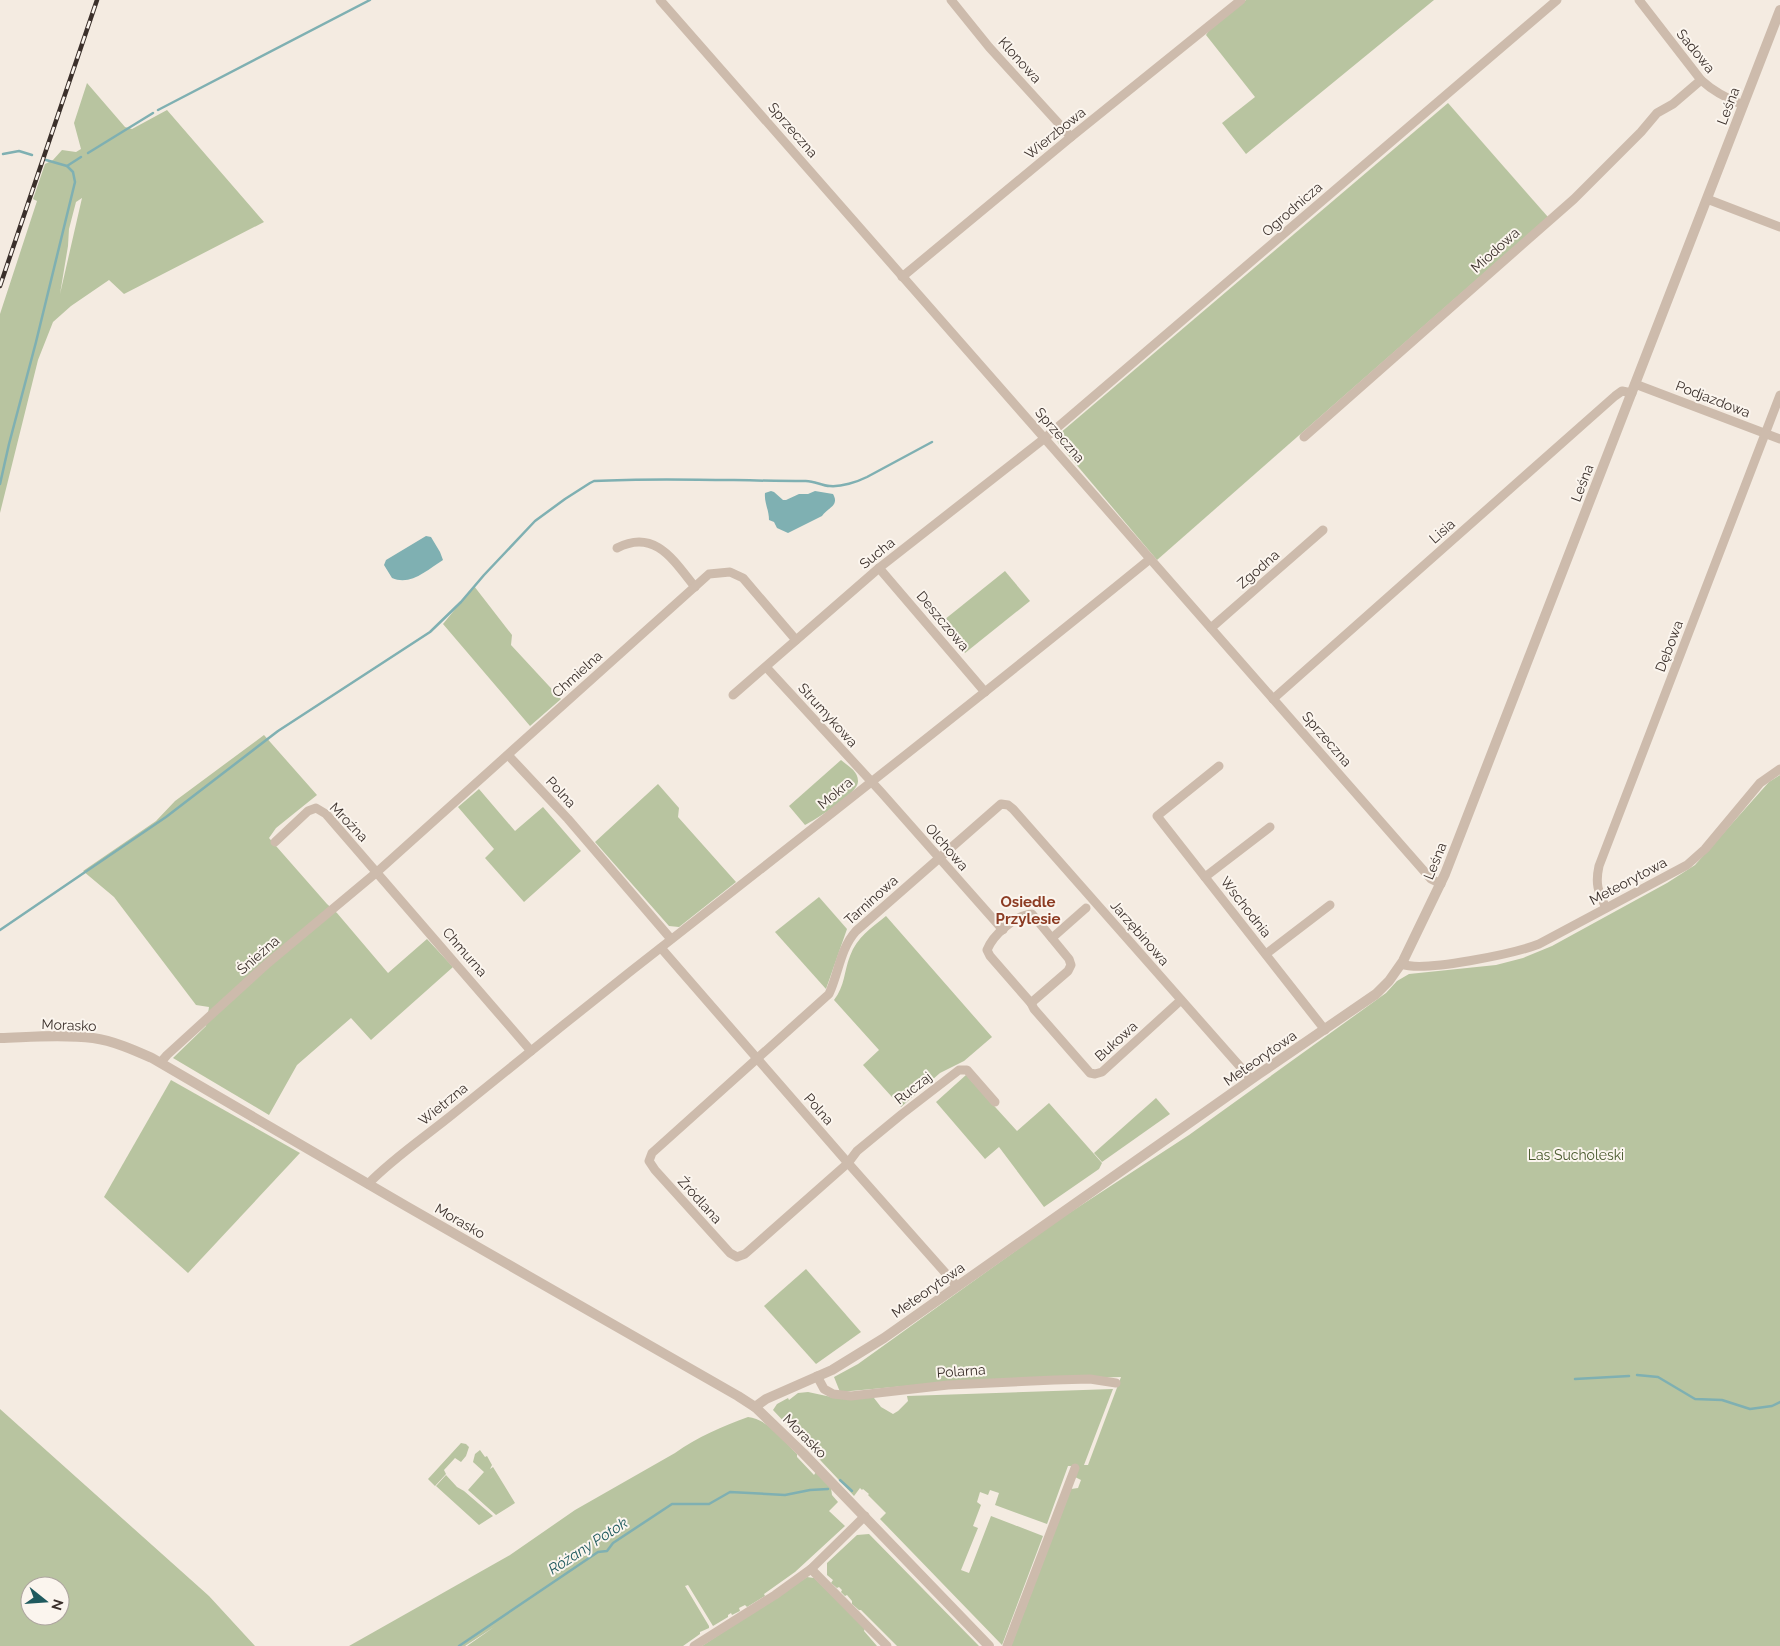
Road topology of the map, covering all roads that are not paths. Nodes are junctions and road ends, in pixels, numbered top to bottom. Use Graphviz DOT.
graph roads {
  1 [pos="660,0"];
  2 [pos="951,0"];
  3 [pos="1241,0"];
  4 [pos="1557,0"];
  5 [pos="1639,0"];
  6 [pos="1780,10"];
  7 [pos="1701,80"];
  8 [pos="1743,105"];
  9 [pos="1070,137"];
  10 [pos="1707,199"];
  11 [pos="1780,227"];
  12 [pos="902,277"];
  13 [pos="1634,388"];
  14 [pos="1780,396"];
  15 [pos="1765,434"];
  16 [pos="1304,437"];
  17 [pos="1045,438"];
  18 [pos="1780,439"];
  19 [pos="1323,530"];
  20 [pos="617,548"];
  21 [pos="1150,559"];
  22 [pos="880,568"];
  23 [pos="695,587"];
  24 [pos="1211,628"];
  25 [pos="796,640"];
  26 [pos="766,666"];
  27 [pos="985,692"];
  28 [pos="732,695"];
  29 [pos="1273,699"];
  30 [pos="508,755"];
  31 [pos="1219,766"];
  32 [pos="1780,768"];
  33 [pos="870,782"];
  34 [pos="1008,805"];
  35 [pos="1270,827"];
  36 [pos="275,842"];
  37 [pos="939,858"];
  38 [pos="377,872"];
  39 [pos="1205,877"];
  40 [pos="1441,884"];
  41 [pos="1330,905"];
  42 [pos="1086,908"];
  43 [pos="1606,908"];
  44 [pos="1003,930"];
  45 [pos="1052,938"];
  46 [pos="671,939"];
  47 [pos="662,948"];
  48 [pos="1266,954"];
  49 [pos="1402,964"];
  50 [pos="1181,1000"];
  51 [pos="1031,1003"];
  52 [pos="1323,1028"];
  53 [pos="0,1038"];
  54 [pos="534,1048"];
  55 [pos="757,1059"];
  56 [pos="162,1062"];
  57 [pos="1251,1079"];
  58 [pos="995,1102"];
  59 [pos="848,1163"];
  60 [pos="368,1184"];
  61 [pos="957,1286"];
  62 [pos="817,1376"];
  63 [pos="1116,1382"];
  64 [pos="755,1407"];
  65 [pos="1075,1468"];
  66 [pos="865,1516"];
  67 [pos="811,1569"];
  68 [pos="694,1646"];
  69 [pos="887,1646"];
  70 [pos="989,1646"];
  71 [pos="1007,1646"];
  1 -- 12 [label="street, Sprzeczna"];
  2 -- 9 [label="street, Klonowa"];
  3 -- 9 [label="street, Wierzbowa"];
  4 -- 17 [label="street, Ogrodnicza"];
  5 -- 7 [label="street, Sadowa"];
  6 -- 8 [label="street, Leśna"];
  7 -- 8 [label="street, Sadowa"];
  7 -- 16 [label="street, Miodowa"];
  8 -- 10 [label="street, Leśna"];
  9 -- 12 [label="street, Wierzbowa"];
  10 -- 11 [label="street"];
  10 -- 13 [label="street, Leśna"];
  12 -- 17 [label="street, Sprzeczna"];
  13 -- 15 [label="street, Podjazdowa"];
  13 -- 29 [label="street, Lisia"];
  13 -- 40 [label="street, Leśna"];
  14 -- 15 [label="street, Dębowa"];
  15 -- 18 [label="street, Podjazdowa"];
  15 -- 43 [label="street, Dębowa"];
  17 -- 21 [label="street, Sprzeczna"];
  17 -- 22 [label="street, Sucha"];
  19 -- 24 [label="street, Zgodna"];
  20 -- 23 [label="street"];
  21 -- 24 [label="street, Sprzeczna"];
  21 -- 27 [label="street, Mokra"];
  22 -- 25 [label="street, Sucha"];
  22 -- 27 [label="street, Deszczowa"];
  23 -- 25 [label="street, Chmielna"];
  23 -- 30 [label="street, Chmielna"];
  24 -- 29 [label="street, Sprzeczna"];
  25 -- 26 [label="street, Sucha"];
  26 -- 28 [label="street, Sucha"];
  26 -- 33 [label="street, Strumykowa"];
  27 -- 33 [label="street, Mokra"];
  29 -- 40 [label="street, Sprzeczna"];
  30 -- 38 [label="street, Chmielna"];
  30 -- 46 [label="street, Polna"];
  31 -- 39 [label="street, Wschodnia"];
  32 -- 43 [label="street, Meteorytowa"];
  33 -- 37 [label="street, Olchowa"];
  33 -- 46 [label="street, Mokra"];
  34 -- 37 [label="street, Tarninowa"];
  34 -- 50 [label="street, Jarzębinowa"];
  35 -- 39 [label="street, Wschodnia"];
  36 -- 38 [label="street, Mroźna"];
  37 -- 44 [label="street, Olchowa"];
  37 -- 55 [label="street, Tarninowa"];
  38 -- 54 [label="street, Chmurna"];
  38 -- 56 [label="street, Śnieżna"];
  39 -- 48 [label="street, Wschodnia"];
  40 -- 49 [label="street, Leśna"];
  41 -- 48 [label="street, Wschodnia"];
  42 -- 45 [label="street"];
  43 -- 49 [label="street, Meteorytowa"];
  44 -- 45 [label="street"];
  44 -- 51 [label="street"];
  45 -- 51 [label="street"];
  46 -- 47 [label="street, Mokra"];
  47 -- 54 [label="street, Mokra"];
  47 -- 55 [label="street, Polna"];
  48 -- 52 [label="street, Wschodnia"];
  49 -- 52 [label="street, Meteorytowa"];
  50 -- 51 [label="street, Bukowa"];
  50 -- 57 [label="street, Jarzębinowa"];
  52 -- 57 [label="street, Meteorytowa"];
  53 -- 56 [label="street, Morasko"];
  54 -- 60 [label="street, Wietrzna"];
  55 -- 59 [label="street, Polna"];
  55 -- 59 [label="street, Źródlana"];
  56 -- 60 [label="street, Morasko"];
  57 -- 61 [label="street, Meteorytowa"];
  58 -- 59 [label="street, Ruczaj"];
  59 -- 61 [label="street, Polna"];
  60 -- 64 [label="street, Morasko"];
  61 -- 62 [label="street, Meteorytowa"];
  62 -- 63 [label="street, Polarna"];
  62 -- 64 [label="street, Meteorytowa"];
  64 -- 66 [label="street, Morasko"];
  65 -- 71 [label="street"];
  66 -- 67 [label="street"];
  66 -- 70 [label="street, Morasko"];
  67 -- 68 [label="street"];
  67 -- 69 [label="street"];
}
